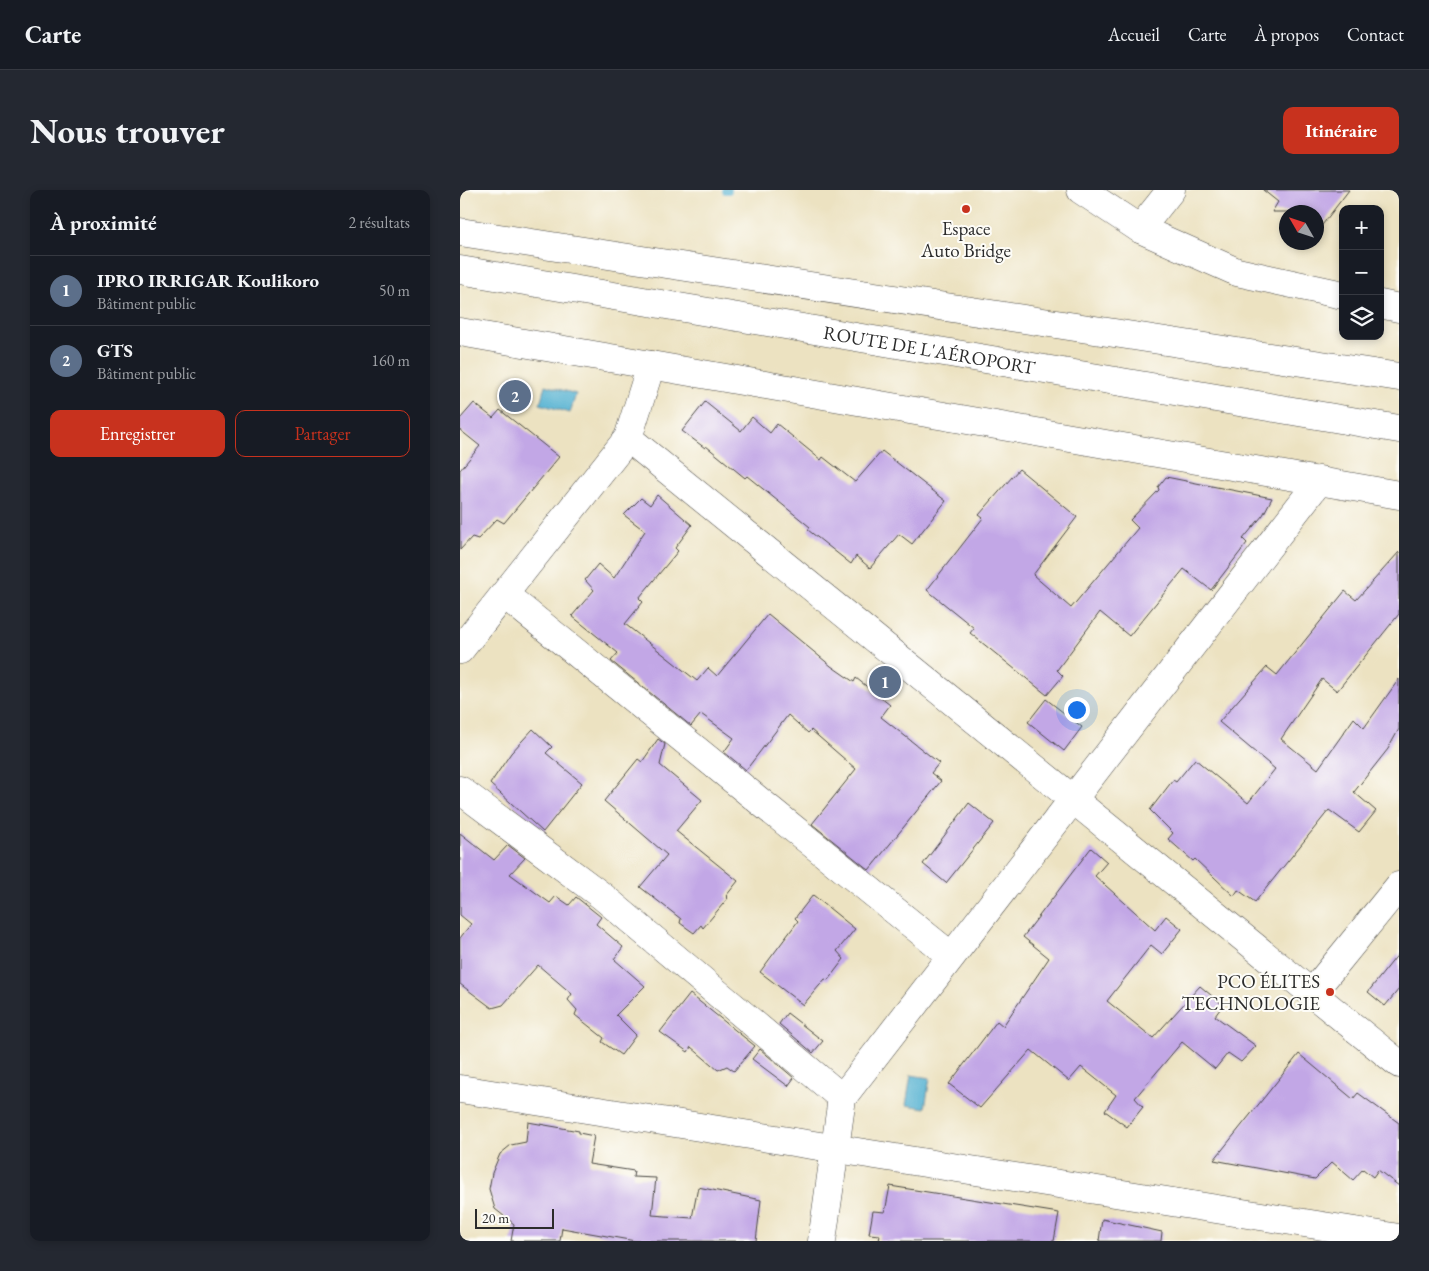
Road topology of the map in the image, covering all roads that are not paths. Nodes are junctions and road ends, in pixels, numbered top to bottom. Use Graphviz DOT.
graph roads {
  1 [pos="1082,190"];
  2 [pos="1171,190"];
  3 [pos="1140,229"];
  4 [pos="460,232"];
  5 [pos="460,270"];
  6 [pos="1339,294"];
  7 [pos="1384,305"];
  8 [pos="1399,308"];
  9 [pos="460,332"];
  10 [pos="651,365"];
  11 [pos="1399,377"];
  12 [pos="1399,429"];
  13 [pos="628,438"];
  14 [pos="1320,480"];
  15 [pos="1399,496"];
  16 [pos="505,596"];
  17 [pos="460,650"];
  18 [pos="460,790"];
  19 [pos="1073,799"];
  20 [pos="1399,886"];
  21 [pos="951,956"];
  22 [pos="1312,993"];
  23 [pos="1399,1064"];
  24 [pos="460,1089"];
  25 [pos="842,1098"];
  26 [pos="835,1149"];
  27 [pos="1399,1238"];
  28 [pos="822,1241"];
  1 -- 3 [label="main road"];
  2 -- 3 [label="main road"];
  3 -- 6 [label="main road"];
  4 -- 11 [label="main road"];
  5 -- 12 [label="main road, ROUTE DE L'AÉROPORT"];
  7 -- 8 [label="main road"];
  9 -- 10 [label="main road"];
  10 -- 13 [label="main road"];
  10 -- 14 [label="main road"];
  13 -- 16 [label="main road"];
  13 -- 19 [label="main road"];
  14 -- 15 [label="main road"];
  14 -- 19 [label="main road"];
  16 -- 17 [label="main road"];
  16 -- 21 [label="main road"];
  18 -- 25 [label="main road"];
  19 -- 21 [label="main road"];
  19 -- 22 [label="main road"];
  20 -- 22 [label="main road"];
  21 -- 25 [label="main road"];
  22 -- 23 [label="main road"];
  24 -- 26 [label="main road"];
  25 -- 26 [label="main road"];
  26 -- 27 [label="main road"];
  26 -- 28 [label="main road"];
}
